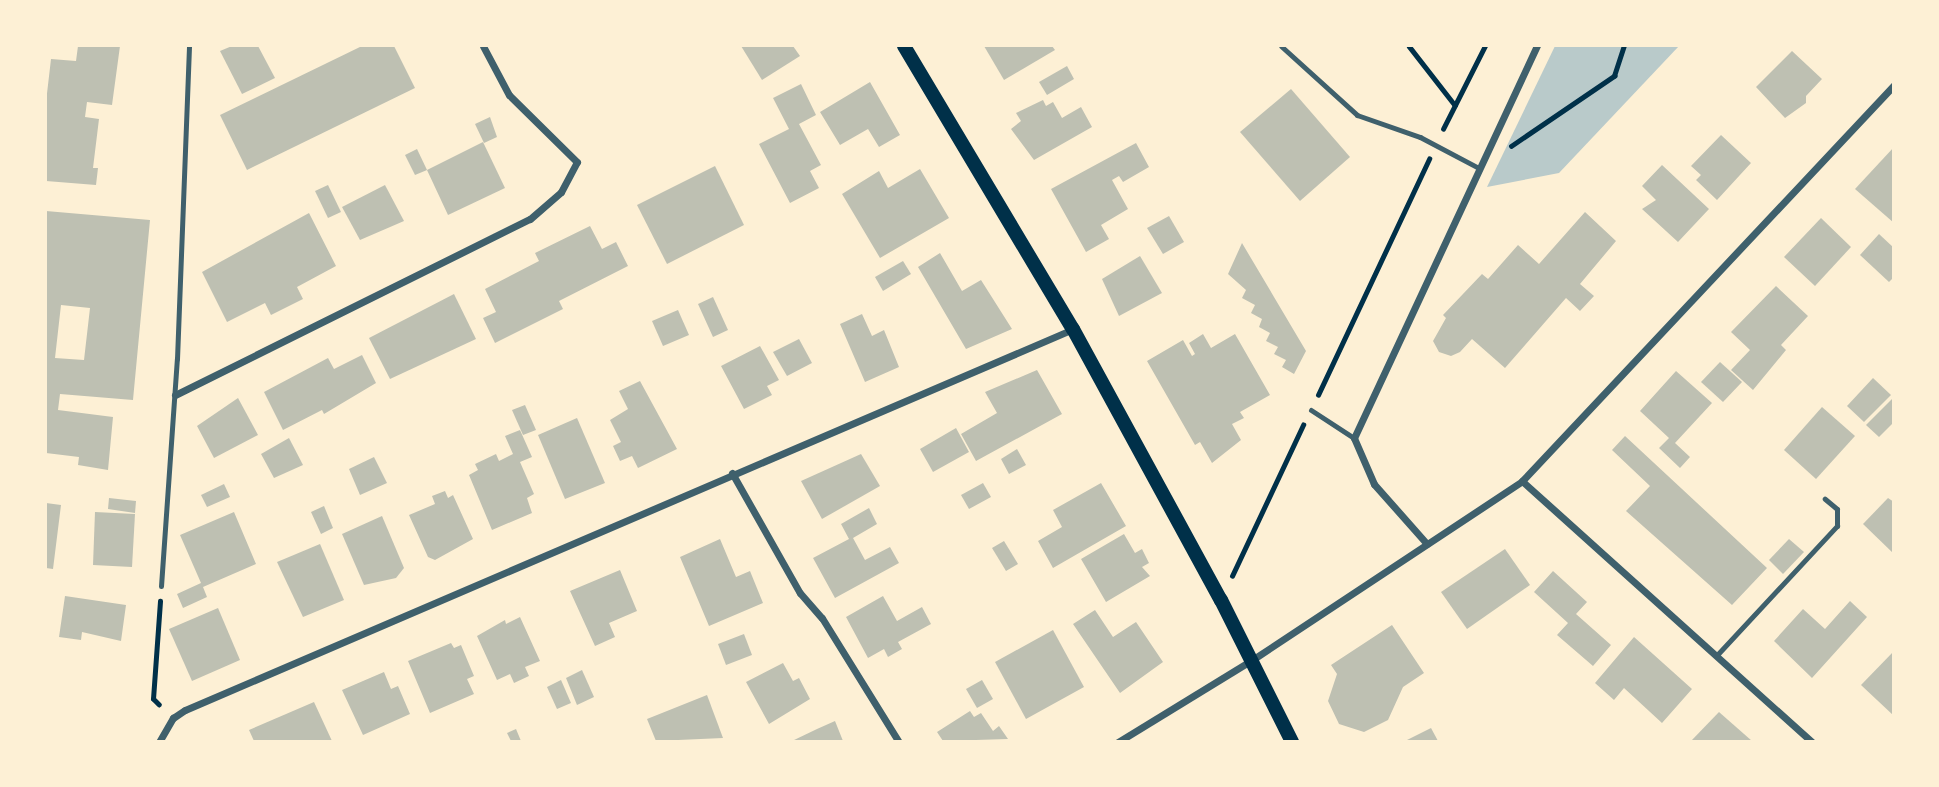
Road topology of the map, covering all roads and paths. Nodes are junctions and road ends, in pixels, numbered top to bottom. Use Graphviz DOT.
graph roads {
  1 [pos="190,46"];
  2 [pos="483,46"];
  3 [pos="904,46"];
  4 [pos="1281,46"];
  5 [pos="1409,46"];
  6 [pos="1485,46"];
  7 [pos="1536,46"];
  8 [pos="1624,46"];
  9 [pos="1892,91"];
  10 [pos="1455,105"];
  11 [pos="1436,144"];
  12 [pos="1477,167"];
  13 [pos="1073,329"];
  14 [pos="175,394"];
  15 [pos="1311,410"];
  16 [pos="1354,438"];
  17 [pos="732,473"];
  18 [pos="1522,481"];
  19 [pos="1825,499"];
  20 [pos="1427,544"];
  21 [pos="162,586"];
  22 [pos="1221,600"];
  23 [pos="1716,656"];
  24 [pos="1252,660"];
  25 [pos="173,718"];
  26 [pos="159,741"];
  27 [pos="899,741"];
  28 [pos="1118,741"];
  29 [pos="1292,741"];
  30 [pos="1812,741"];
  1 -- 14 [label="lane"];
  2 -- 14 [label="street"];
  3 -- 13 [label="main road"];
  4 -- 11 [label="lane"];
  5 -- 10 [label="path"];
  6 -- 10 [label="path"];
  7 -- 12 [label="street"];
  8 -- 12 [label="path"];
  9 -- 18 [label="street"];
  10 -- 11 [label="path"];
  11 -- 12 [label="lane"];
  11 -- 15 [label="path"];
  12 -- 16 [label="street"];
  13 -- 17 [label="street"];
  13 -- 22 [label="main road"];
  14 -- 21 [label="lane"];
  15 -- 16 [label="lane"];
  15 -- 22 [label="path"];
  16 -- 20 [label="street"];
  17 -- 25 [label="street"];
  17 -- 27 [label="street"];
  18 -- 20 [label="street"];
  18 -- 23 [label="street"];
  19 -- 23 [label="lane"];
  20 -- 24 [label="street"];
  21 -- 25 [label="path"];
  22 -- 24 [label="main road"];
  23 -- 30 [label="street"];
  24 -- 28 [label="street"];
  24 -- 29 [label="main road"];
  25 -- 26 [label="street"];
}
